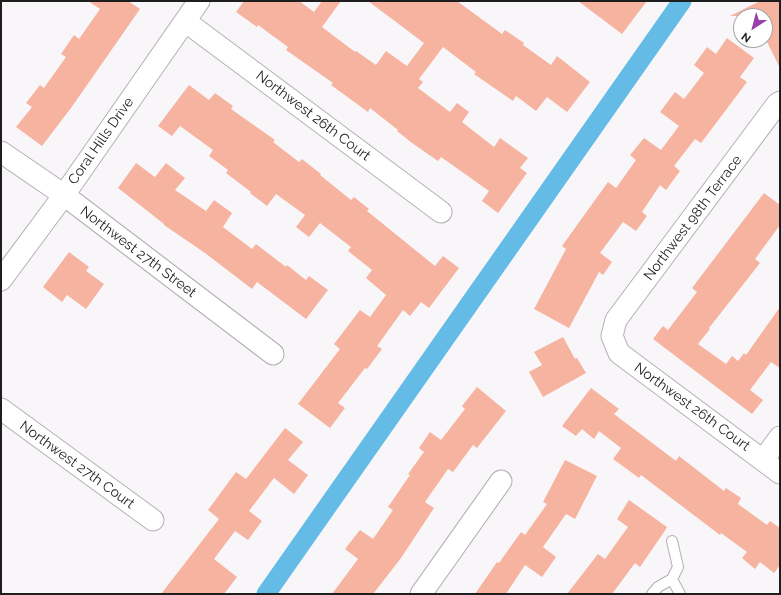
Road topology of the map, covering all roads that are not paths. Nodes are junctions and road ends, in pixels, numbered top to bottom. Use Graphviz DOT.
graph roads {
  1 [pos="199,1"];
  2 [pos="185,21"];
  3 [pos="780,102"];
  4 [pos="1,152"];
  5 [pos="64,195"];
  6 [pos="441,212"];
  7 [pos="1,280"];
  8 [pos="612,336"];
  9 [pos="273,354"];
  10 [pos="1,409"];
  11 [pos="780,437"];
  12 [pos="763,460"];
  13 [pos="780,473"];
  14 [pos="501,481"];
  15 [pos="153,520"];
  16 [pos="672,541"];
  17 [pos="672,579"];
  18 [pos="422,594"];
  19 [pos="652,594"];
  20 [pos="680,594"];
  1 -- 2 [label="street, Coral Hills Drive"];
  2 -- 5 [label="street, Coral Hills Drive"];
  2 -- 6 [label="street, Northwest 26th Court"];
  3 -- 8 [label="street, Northwest 98th Terrace"];
  4 -- 5 [label="street, Northwest 27th Street"];
  5 -- 7 [label="street, Coral Hills Drive"];
  5 -- 9 [label="street, Northwest 27th Street"];
  8 -- 12 [label="street, Northwest 26th Court"];
  10 -- 15 [label="street, Northwest 27th Court"];
  11 -- 12 [label="street"];
  12 -- 13 [label="street, Northwest 26th Court"];
  14 -- 18 [label="street"];
  16 -- 17 [label="lane"];
  17 -- 19 [label="lane"];
  17 -- 20 [label="lane"];
}
